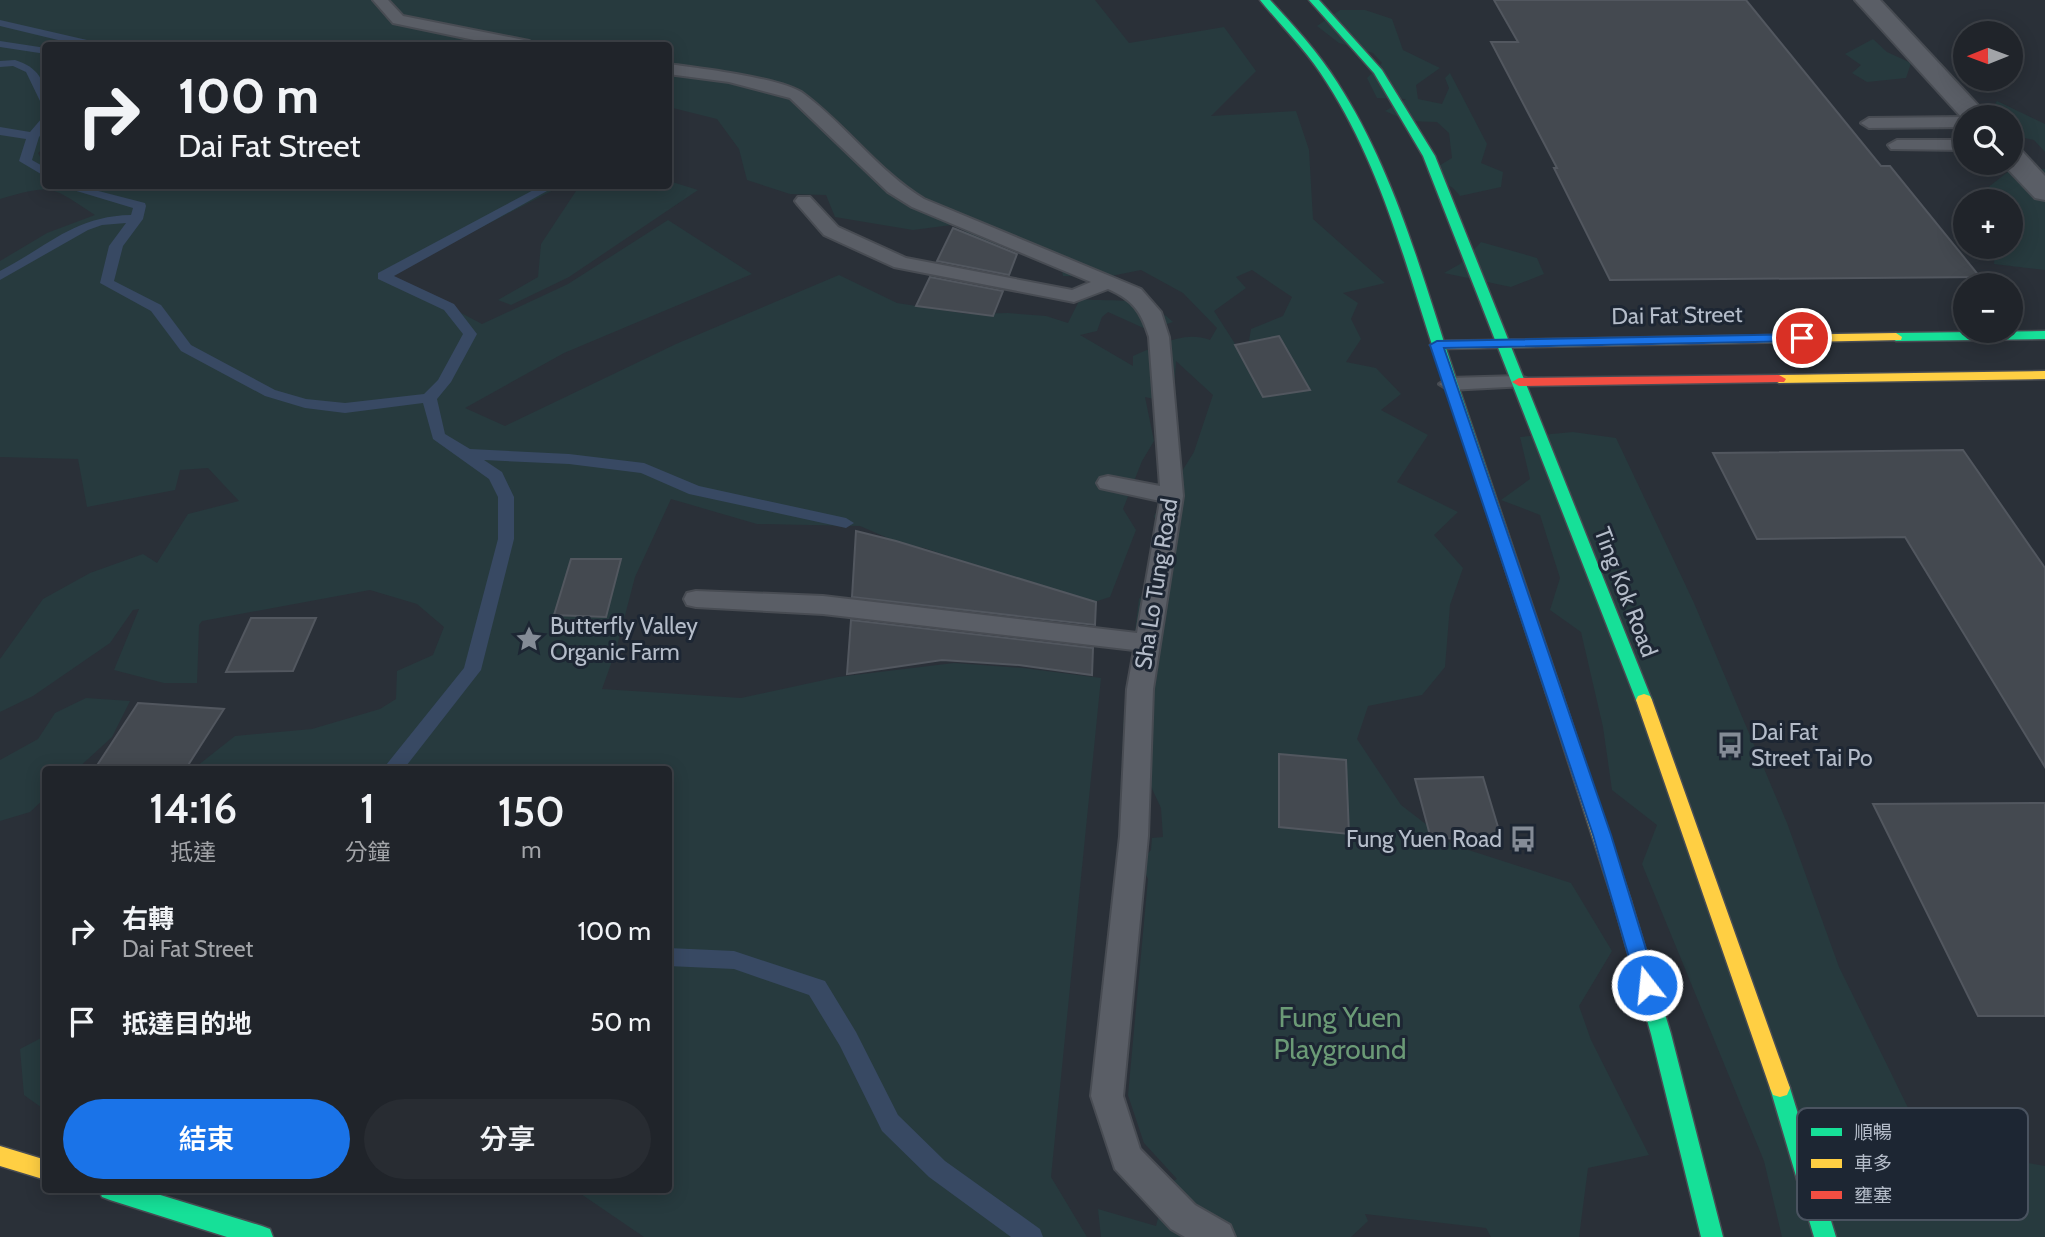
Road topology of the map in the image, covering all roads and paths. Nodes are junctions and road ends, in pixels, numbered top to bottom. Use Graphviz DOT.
graph roads {
  1 [pos="380,0"];
  2 [pos="1265,0"];
  3 [pos="1314,0"];
  4 [pos="1867,0"];
  5 [pos="508,42"];
  6 [pos="672,70"];
  7 [pos="1965,105"];
  8 [pos="1869,122"];
  9 [pos="1953,122"];
  10 [pos="1897,145"];
  11 [pos="1953,145"];
  12 [pos="2023,169"];
  13 [pos="2045,192"];
  14 [pos="804,201"];
  15 [pos="1108,282"];
  16 [pos="2045,335"];
  17 [pos="1502,341"];
  18 [pos="1437,345"];
  19 [pos="2045,375"];
  20 [pos="1519,382"];
  21 [pos="1449,384"];
  22 [pos="1108,482"];
  23 [pos="1172,496"];
  24 [pos="696,599"];
  25 [pos="1147,643"];
  26 [pos="1797,1145"];
  27 [pos="0,1156"];
  28 [pos="42,1169"];
  29 [pos="120,1193"];
  30 [pos="1820,1220"];
  31 [pos="262,1237"];
  32 [pos="1218,1237"];
  33 [pos="1712,1237"];
  34 [pos="1825,1237"];
  1 -- 5 [label="lane"];
  2 -- 18 [label="main road"];
  3 -- 17 [label="main road, Ting Kok Road"];
  4 -- 7 [label="street"];
  6 -- 15 [label="lane, Sha Lo Tung Road"];
  8 -- 9 [label="lane"];
  10 -- 11 [label="lane"];
  12 -- 13 [label="street"];
  14 -- 15 [label="lane"];
  15 -- 23 [label="lane, Sha Lo Tung Road"];
  16 -- 17 [label="main road, Dai Fat Street"];
  17 -- 18 [label="main road, Dai Fat Street"];
  17 -- 20 [label="main road, Ting Kok Road"];
  18 -- 21 [label="main road"];
  19 -- 20 [label="main road"];
  20 -- 21 [label="lane"];
  20 -- 26 [label="main road, Ting Kok Road"];
  21 -- 33 [label="main road"];
  22 -- 23 [label="lane"];
  23 -- 25 [label="lane, Sha Lo Tung Road"];
  24 -- 25 [label="lane"];
  25 -- 32 [label="lane, Sha Lo Tung Road"];
  27 -- 28 [label="main road"];
  29 -- 31 [label="main road"];
  30 -- 34 [label="main road, Ting Kok Road"];
}
